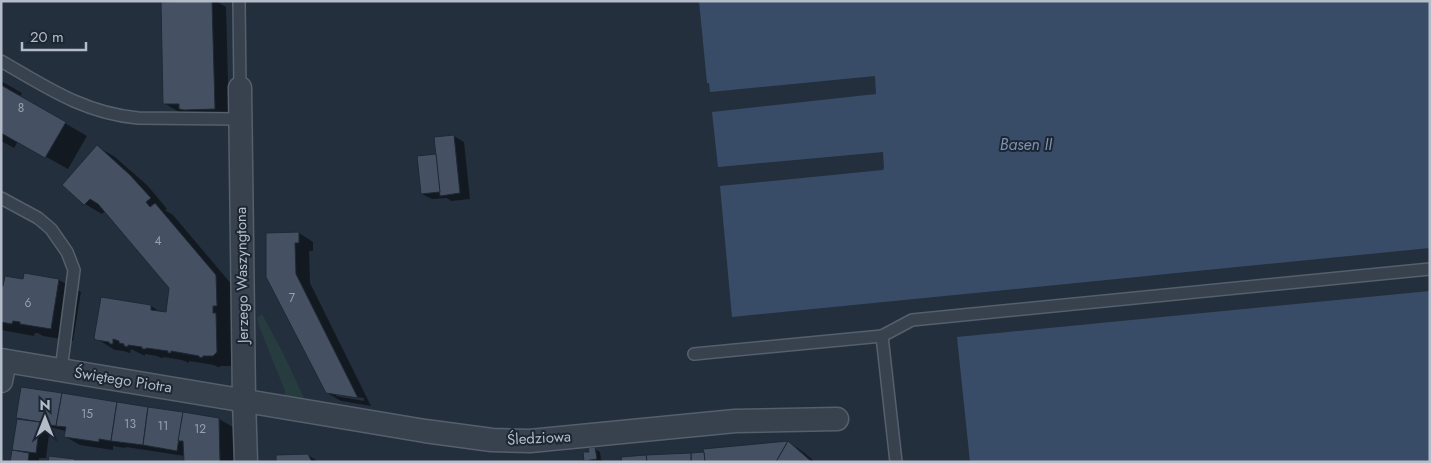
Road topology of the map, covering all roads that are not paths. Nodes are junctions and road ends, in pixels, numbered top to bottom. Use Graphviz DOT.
graph roads {
  1 [pos="239,1"];
  2 [pos="1,61"];
  3 [pos="240,88"];
  4 [pos="240,119"];
  5 [pos="1,198"];
  6 [pos="1430,269"];
  7 [pos="882,336"];
  8 [pos="694,354"];
  9 [pos="2,367"];
  10 [pos="61,370"];
  11 [pos="244,400"];
  12 [pos="837,419"];
  13 [pos="246,462"];
  14 [pos="896,462"];
  1 -- 3 [label="lane"];
  2 -- 4 [label="lane"];
  3 -- 4 [label="street, Jerzego Waszyngtona"];
  4 -- 11 [label="street, Jerzego Waszyngtona"];
  5 -- 10 [label="lane"];
  6 -- 7 [label="lane"];
  7 -- 8 [label="lane"];
  7 -- 14 [label="lane"];
  9 -- 10 [label="street, Świętego Piotra"];
  10 -- 11 [label="street, Świętego Piotra"];
  11 -- 12 [label="street, Śledziowa"];
  11 -- 13 [label="street, Jerzego Waszyngtona"];
}
